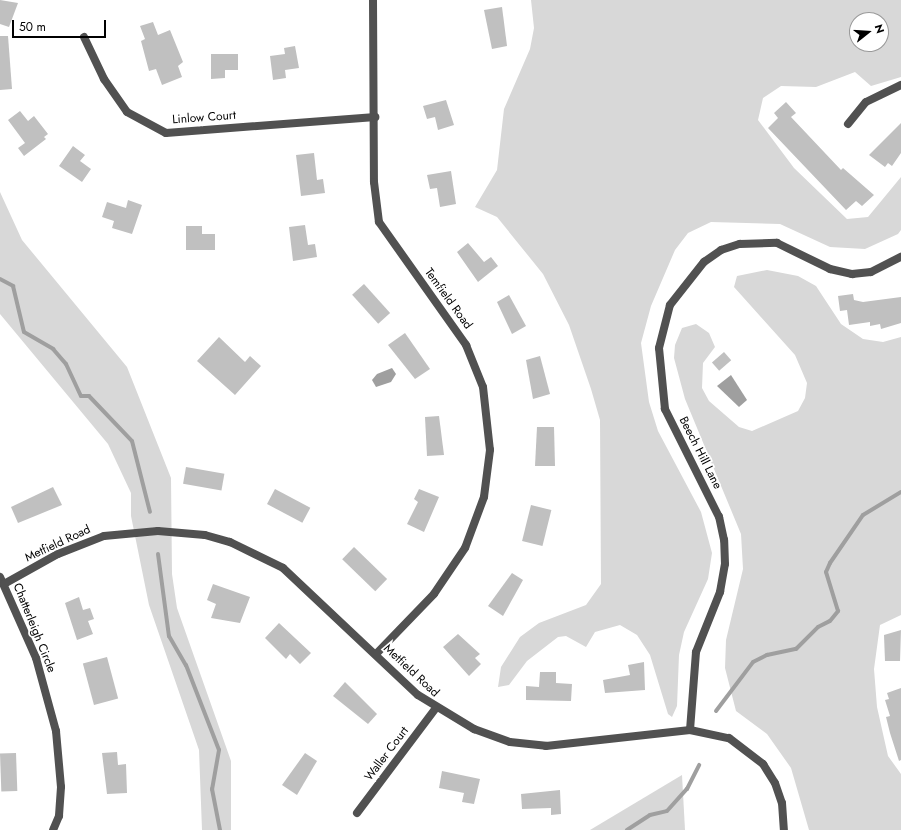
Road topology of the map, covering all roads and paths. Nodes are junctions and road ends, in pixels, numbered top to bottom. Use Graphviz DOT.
graph roads {
  1 [pos="373,0"];
  2 [pos="84,37"];
  3 [pos="901,85"];
  4 [pos="375,117"];
  5 [pos="848,124"];
  6 [pos="901,257"];
  7 [pos="2,580"];
  8 [pos="376,654"];
  9 [pos="435,709"];
  10 [pos="690,730"];
  11 [pos="358,813"];
  12 [pos="53,830"];
  13 [pos="784,830"];
  1 -- 4 [label="street, Temfield Road"];
  2 -- 4 [label="street, Linlow Court"];
  3 -- 5 [label="street"];
  4 -- 8 [label="street, Temfield Road"];
  6 -- 10 [label="street, Beech Hill Lane"];
  7 -- 8 [label="street, Metfield Road"];
  7 -- 12 [label="street, Chatterleigh Circle"];
  8 -- 9 [label="street, Metfield Road"];
  9 -- 10 [label="street, Metfield Road"];
  9 -- 11 [label="street, Waller Court"];
  10 -- 13 [label="street, Metfield Road"];
}
